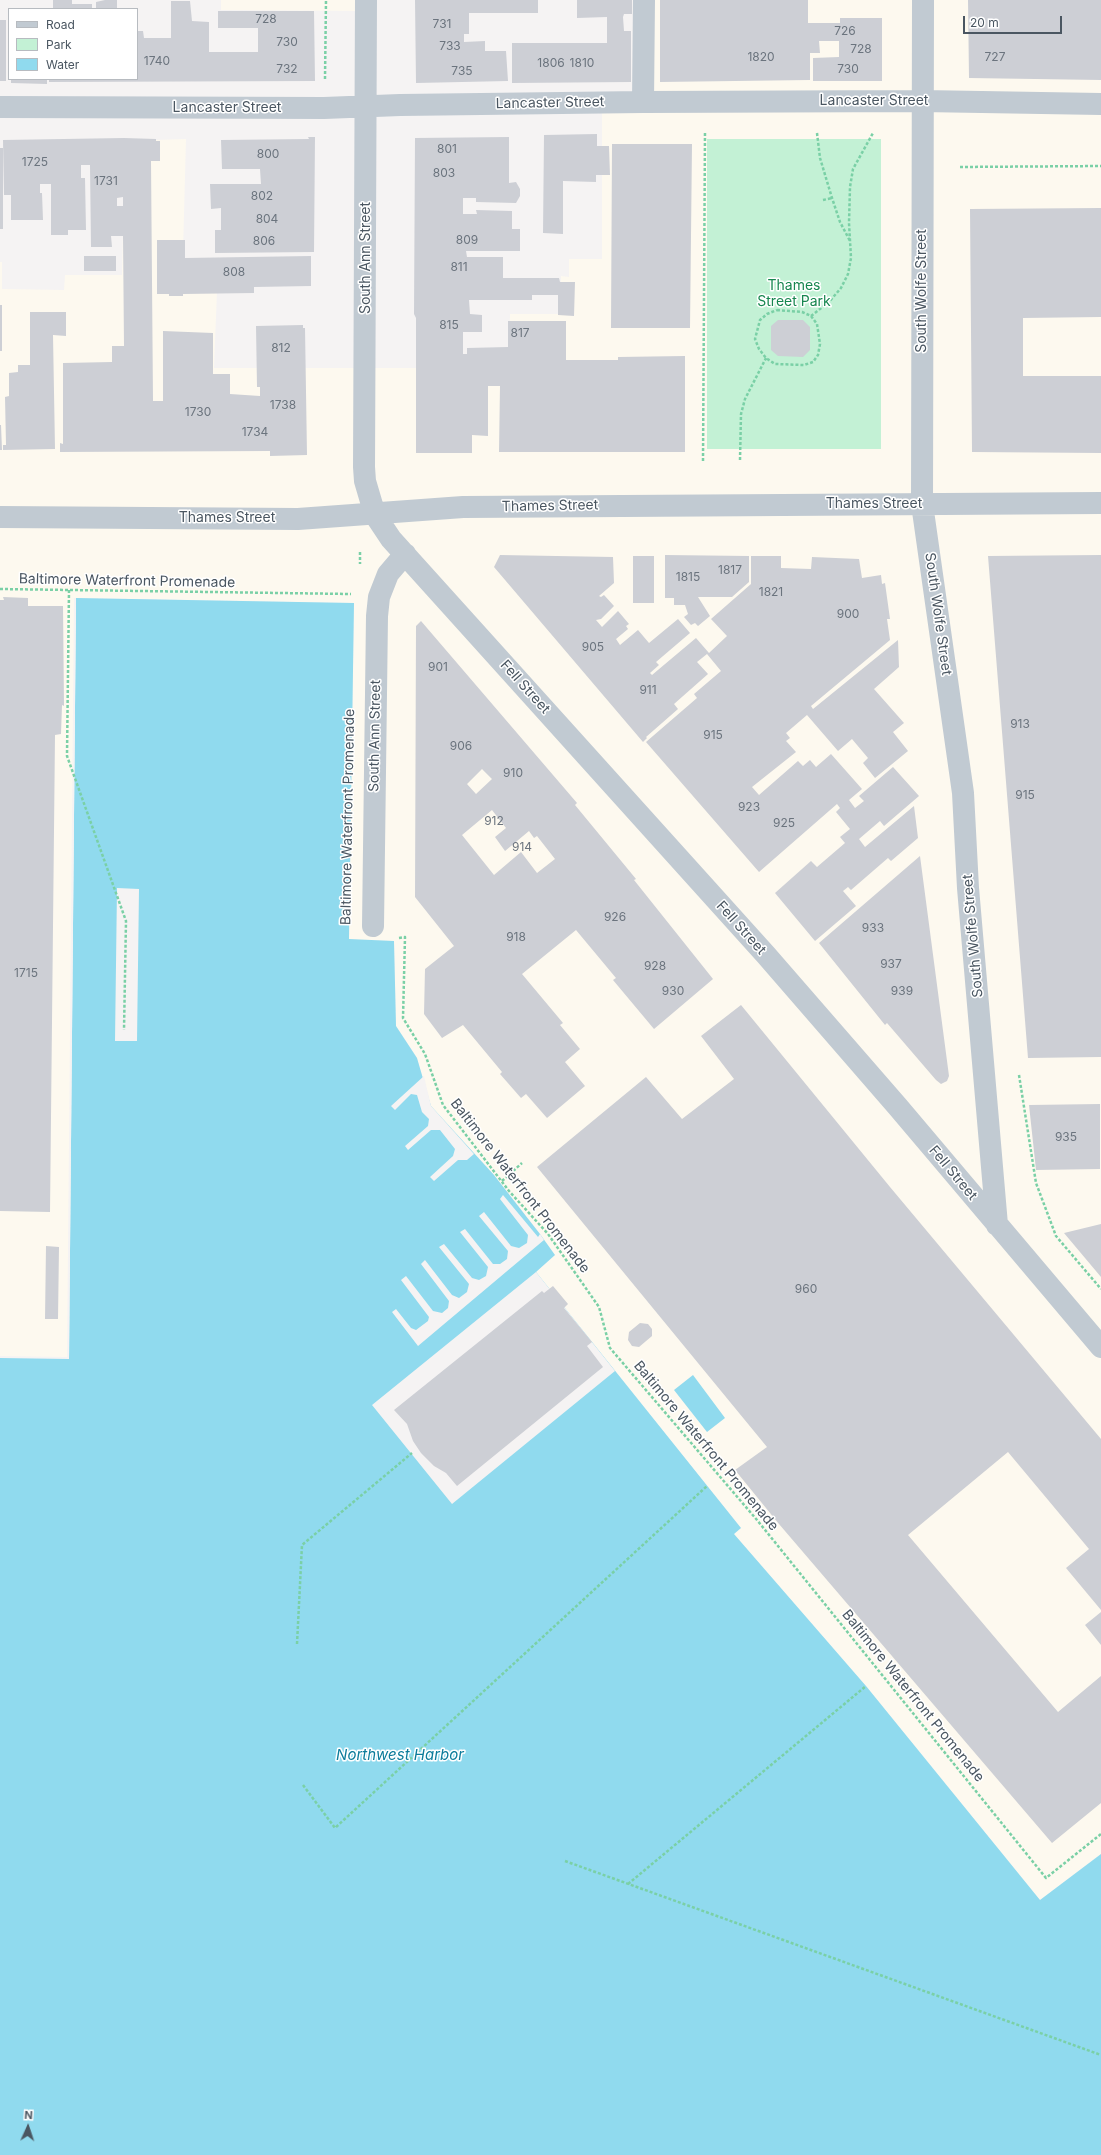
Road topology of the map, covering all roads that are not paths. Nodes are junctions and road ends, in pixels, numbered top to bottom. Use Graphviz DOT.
graph roads {
  1 [pos="366,0"];
  2 [pos="644,0"];
  3 [pos="923,0"];
  4 [pos="922,101"];
  5 [pos="643,102"];
  6 [pos="1101,104"];
  7 [pos="0,107"];
  8 [pos="366,108"];
  9 [pos="922,504"];
  10 [pos="1101,504"];
  11 [pos="375,515"];
  12 [pos="0,517"];
  13 [pos="405,554"];
  14 [pos="373,926"];
  15 [pos="997,1226"];
  16 [pos="1101,1347"];
  1 -- 8 [label="street, South Ann Street"];
  2 -- 5 [label="street"];
  3 -- 4 [label="street, South Wolfe Street"];
  4 -- 5 [label="street, Lancaster Street"];
  4 -- 6 [label="street, Lancaster Street"];
  4 -- 9 [label="street, South Wolfe Street"];
  5 -- 8 [label="street, Lancaster Street"];
  7 -- 8 [label="street, Lancaster Street"];
  8 -- 11 [label="street, South Ann Street"];
  9 -- 10 [label="street, Thames Street"];
  9 -- 11 [label="street, Thames Street"];
  9 -- 15 [label="street, South Wolfe Street"];
  11 -- 12 [label="street, Thames Street"];
  11 -- 13 [label="street, Fell Street"];
  13 -- 14 [label="street, South Ann Street"];
  13 -- 15 [label="street, Fell Street"];
  15 -- 16 [label="street, Fell Street"];
}
